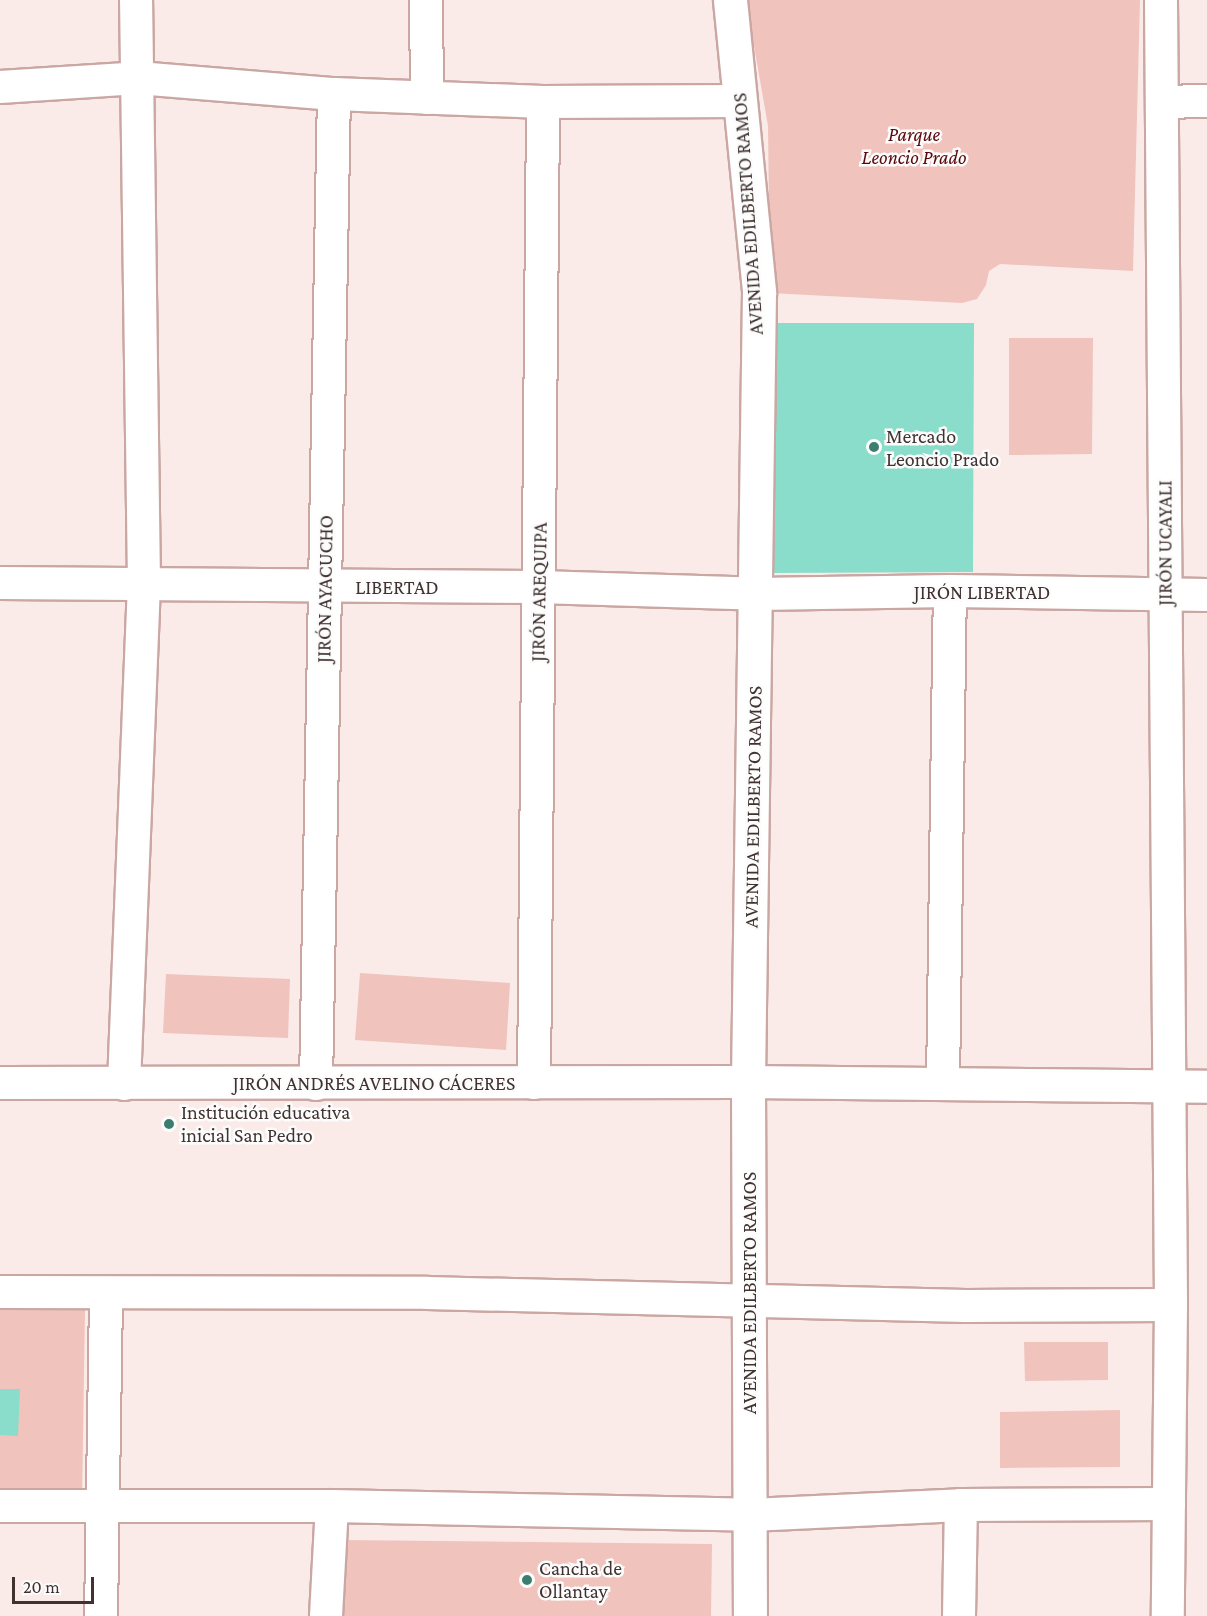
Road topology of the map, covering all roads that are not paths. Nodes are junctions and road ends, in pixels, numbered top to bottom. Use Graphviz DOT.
graph roads {
  1 [pos="136,0"];
  2 [pos="426,0"];
  3 [pos="730,0"];
  4 [pos="1161,0"];
  5 [pos="138,78"];
  6 [pos="0,87"];
  7 [pos="334,94"];
  8 [pos="427,98"];
  9 [pos="740,100"];
  10 [pos="1207,101"];
  11 [pos="543,102"];
  12 [pos="1162,102"];
  13 [pos="0,584"];
  14 [pos="144,584"];
  15 [pos="325,586"];
  16 [pos="539,587"];
  17 [pos="950,591"];
  18 [pos="758,594"];
  19 [pos="1166,594"];
  20 [pos="1207,595"];
  21 [pos="748,1082"];
  22 [pos="0,1083"];
  23 [pos="534,1083"];
  24 [pos="123,1084"];
  25 [pos="316,1084"];
  26 [pos="943,1084"];
  27 [pos="1169,1086"];
  28 [pos="1207,1087"];
  29 [pos="0,1292"];
  30 [pos="106,1294"];
  31 [pos="748,1298"];
  32 [pos="1171,1305"];
  33 [pos="1169,1504"];
  34 [pos="961,1505"];
  35 [pos="0,1506"];
  36 [pos="102,1506"];
  37 [pos="332,1506"];
  38 [pos="751,1515"];
  39 [pos="100,1616"];
  40 [pos="326,1616"];
  41 [pos="750,1616"];
  42 [pos="959,1616"];
  43 [pos="1168,1616"];
  1 -- 5 [label="street"];
  2 -- 8 [label="street"];
  3 -- 9 [label="street, AVENIDA EDILBERTO RAMOS"];
  4 -- 12 [label="street, JIRÓN UCAYALI"];
  5 -- 6 [label="street"];
  5 -- 7 [label="street"];
  5 -- 14 [label="street"];
  7 -- 8 [label="street"];
  7 -- 15 [label="street, JIRÓN AYACUCHO"];
  8 -- 11 [label="street"];
  9 -- 11 [label="street"];
  9 -- 18 [label="street, AVENIDA EDILBERTO RAMOS"];
  10 -- 12 [label="street"];
  11 -- 16 [label="street, JIRÓN AREQUIPA"];
  12 -- 19 [label="street, JIRÓN UCAYALI"];
  13 -- 14 [label="street, LIBERTAD"];
  14 -- 15 [label="street, LIBERTAD"];
  14 -- 24 [label="street"];
  15 -- 16 [label="street, LIBERTAD"];
  15 -- 25 [label="street, JIRÓN AYACUCHO"];
  16 -- 18 [label="street, LIBERTAD"];
  16 -- 23 [label="street, JIRÓN AREQUIPA"];
  17 -- 18 [label="street, JIRÓN LIBERTAD"];
  17 -- 19 [label="street, JIRÓN LIBERTAD"];
  17 -- 26 [label="street"];
  18 -- 21 [label="street, AVENIDA EDILBERTO RAMOS"];
  19 -- 20 [label="street, JIRÓN LIBERTAD"];
  19 -- 27 [label="street, JIRÓN UCAYALI"];
  21 -- 23 [label="street, JIRÓN ANDRÉS AVELINO CÁCERES"];
  21 -- 26 [label="street, JIRÓN ANDRÉS AVELINO CÁCERES"];
  21 -- 31 [label="street, AVENIDA EDILBERTO RAMOS"];
  22 -- 24 [label="street, JIRÓN ANDRÉS AVELINO CÁCERES"];
  23 -- 25 [label="street, JIRÓN ANDRÉS AVELINO CÁCERES"];
  24 -- 25 [label="street, JIRÓN ANDRÉS AVELINO CÁCERES"];
  26 -- 27 [label="street, JIRÓN ANDRÉS AVELINO CÁCERES"];
  27 -- 28 [label="street, JIRÓN ANDRÉS AVELINO CÁCERES"];
  27 -- 32 [label="street, JIRÓN UCAYALI"];
  29 -- 30 [label="street"];
  30 -- 31 [label="street"];
  30 -- 36 [label="street"];
  31 -- 32 [label="street"];
  31 -- 38 [label="street, AVENIDA EDILBERTO RAMOS"];
  32 -- 33 [label="street, JIRÓN UCAYALI"];
  33 -- 34 [label="street"];
  33 -- 43 [label="street, JIRÓN UCAYALI"];
  34 -- 38 [label="street"];
  34 -- 42 [label="street"];
  35 -- 36 [label="street"];
  36 -- 37 [label="street"];
  36 -- 39 [label="street"];
  37 -- 38 [label="street"];
  37 -- 40 [label="street"];
  38 -- 41 [label="street, AVENIDA EDILBERTO RAMOS"];
}
